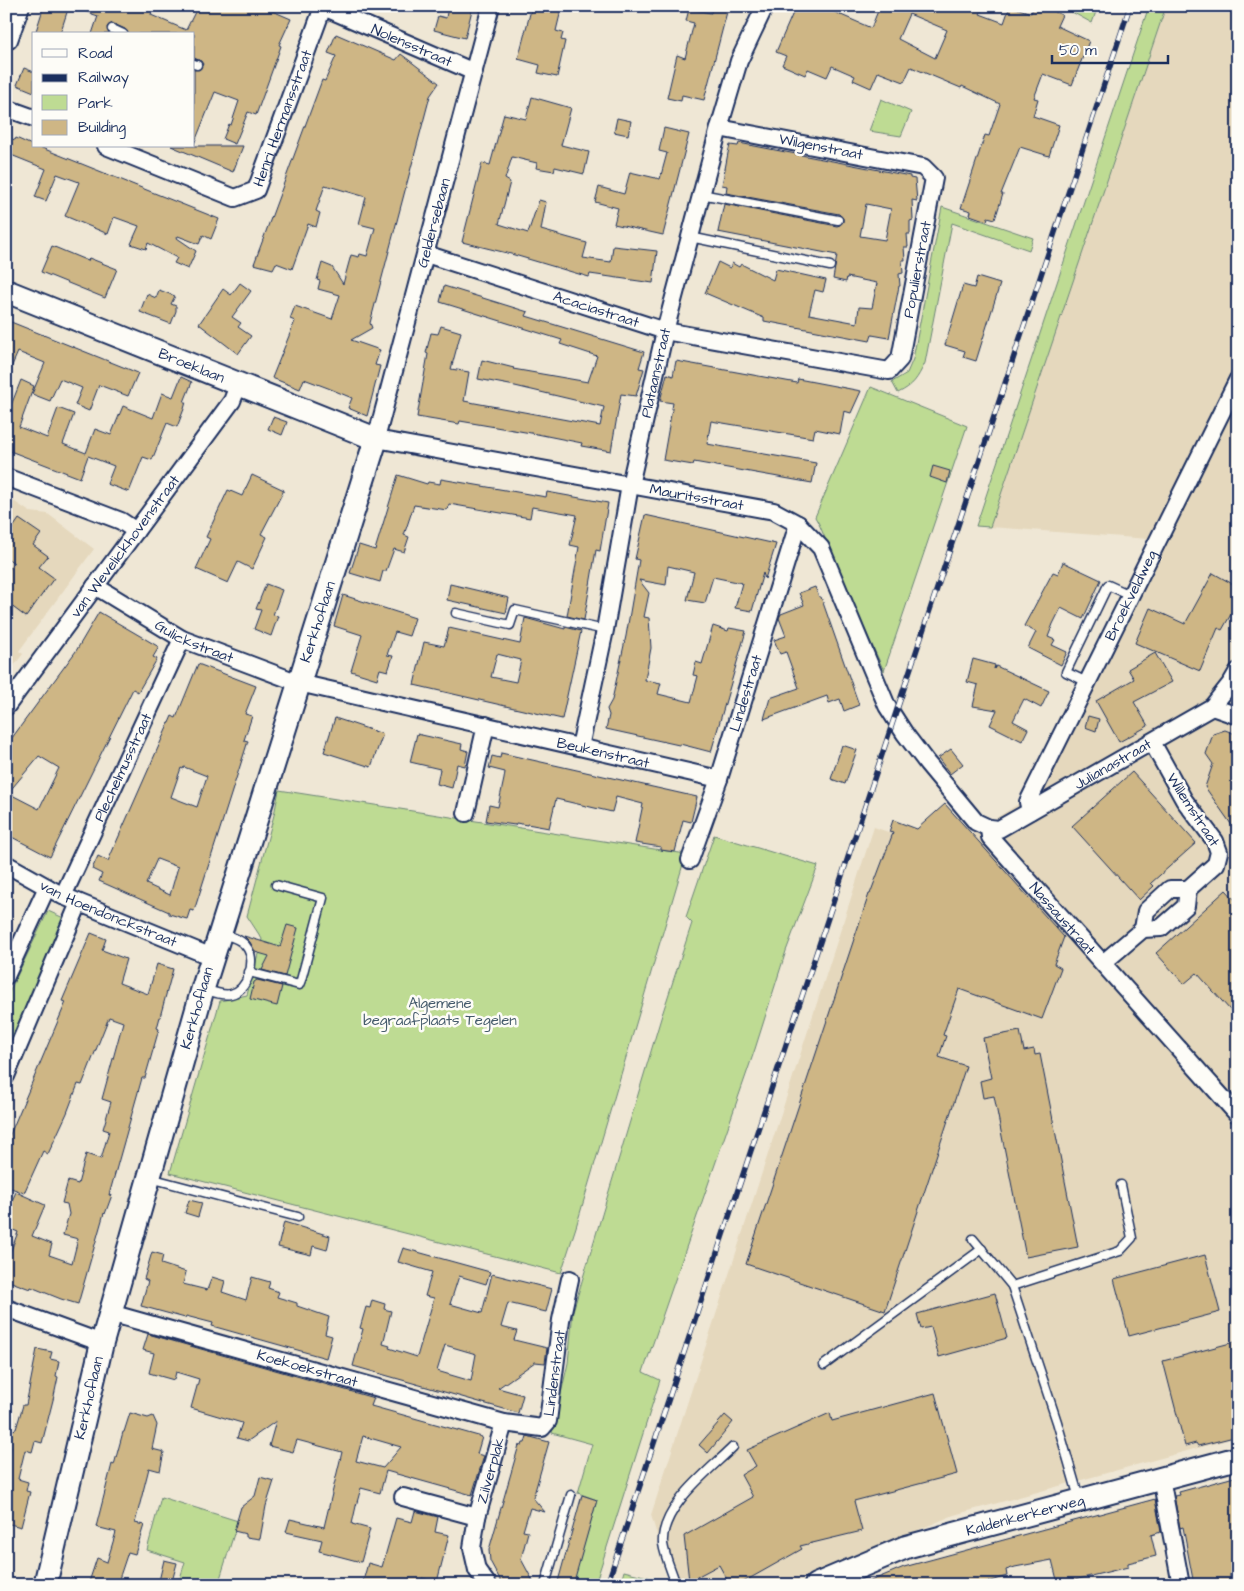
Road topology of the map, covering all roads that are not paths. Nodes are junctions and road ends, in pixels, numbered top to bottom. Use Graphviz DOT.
graph roads {
  1 [pos="20,6"];
  2 [pos="491,6"];
  3 [pos="765,6"];
  4 [pos="322,7"];
  5 [pos="112,29"];
  6 [pos="119,32"];
  7 [pos="6,42"];
  8 [pos="474,72"];
  9 [pos="6,108"];
  10 [pos="32,117"];
  11 [pos="718,128"];
  12 [pos="111,148"];
  13 [pos="923,167"];
  14 [pos="701,194"];
  15 [pos="838,220"];
  16 [pos="690,237"];
  17 [pos="426,254"];
  18 [pos="830,266"];
  19 [pos="6,291"];
  20 [pos="666,331"];
  21 [pos="888,371"];
  22 [pos="1238,379"];
  23 [pos="239,383"];
  24 [pos="376,439"];
  25 [pos="6,477"];
  26 [pos="630,485"];
  27 [pos="798,524"];
  28 [pos="136,531"];
  29 [pos="95,586"];
  30 [pos="1130,595"];
  31 [pos="456,613"];
  32 [pos="605,630"];
  33 [pos="182,638"];
  34 [pos="1238,671"];
  35 [pos="1087,682"];
  36 [pos="299,683"];
  37 [pos="6,706"];
  38 [pos="1212,707"];
  39 [pos="1238,716"];
  40 [pos="895,718"];
  41 [pos="486,725"];
  42 [pos="1152,742"];
  43 [pos="580,747"];
  44 [pos="719,779"];
  45 [pos="1030,811"];
  46 [pos="466,813"];
  47 [pos="989,828"];
  48 [pos="690,860"];
  49 [pos="6,864"];
  50 [pos="276,885"];
  51 [pos="47,887"];
  52 [pos="1188,889"];
  53 [pos="63,896"];
  54 [pos="79,903"];
  55 [pos="1143,929"];
  56 [pos="219,933"];
  57 [pos="212,957"];
  58 [pos="1103,963"];
  59 [pos="249,972"];
  60 [pos="6,976"];
  61 [pos="203,988"];
  62 [pos="6,1076"];
  63 [pos="1238,1115"];
  64 [pos="149,1178"];
  65 [pos="1121,1185"];
  66 [pos="298,1216"];
  67 [pos="973,1239"];
  68 [pos="982,1250"];
  69 [pos="570,1279"];
  70 [pos="1012,1286"];
  71 [pos="6,1308"];
  72 [pos="110,1313"];
  73 [pos="102,1343"];
  74 [pos="824,1365"];
  75 [pos="504,1423"];
  76 [pos="734,1447"];
  77 [pos="1238,1458"];
  78 [pos="1161,1478"];
  79 [pos="571,1495"];
  80 [pos="403,1497"];
  81 [pos="1080,1500"];
  82 [pos="477,1517"];
  83 [pos="45,1585"];
  84 [pos="488,1585"];
  85 [pos="545,1585"];
  86 [pos="676,1585"];
  87 [pos="816,1585"];
  88 [pos="1181,1585"];
  1 -- 7 [label="street"];
  2 -- 8 [label="street, Geldersebaan"];
  3 -- 11 [label="street, Plataanstraat"];
  4 -- 8 [label="street, Nolensstraat"];
  4 -- 12 [label="street, Henri Hermansstraat"];
  5 -- 6 [label="lane"];
  8 -- 17 [label="street, Geldersebaan"];
  9 -- 10 [label="street"];
  11 -- 13 [label="street, Wilgenstraat"];
  11 -- 14 [label="street, Plataanstraat"];
  13 -- 21 [label="street, Populierstraat"];
  14 -- 15 [label="lane"];
  14 -- 16 [label="street, Plataanstraat"];
  16 -- 18 [label="lane"];
  16 -- 20 [label="street, Plataanstraat"];
  17 -- 20 [label="street, Acaciastraat"];
  17 -- 24 [label="street, Geldersebaan"];
  19 -- 23 [label="street, Broeklaan"];
  20 -- 21 [label="street, Acaciastraat"];
  20 -- 26 [label="street, Plataanstraat"];
  22 -- 30 [label="street, Broekveldweg"];
  23 -- 24 [label="street, Broeklaan"];
  23 -- 28 [label="street, van Wevelickhovenstraat"];
  24 -- 26 [label="street, Mauritsstraat"];
  24 -- 36 [label="street, Kerkhoflaan"];
  25 -- 28 [label="street"];
  26 -- 27 [label="street, Mauritsstraat"];
  26 -- 32 [label="street, Plataanstraat"];
  27 -- 40 [label="street, Mauritsstraat"];
  27 -- 44 [label="street, Lindestraat"];
  28 -- 29 [label="street, van Wevelickhovenstraat"];
  29 -- 33 [label="street, Gulickstraat"];
  29 -- 37 [label="street, van Wevelickhovenstraat"];
  30 -- 35 [label="street, Broekveldweg"];
  30 -- 35 [label="lane"];
  31 -- 32 [label="lane"];
  32 -- 43 [label="street, Plataanstraat"];
  33 -- 36 [label="street, Gulickstraat"];
  33 -- 53 [label="street, Plechelmusstraat"];
  34 -- 38 [label="street"];
  35 -- 45 [label="street, Broekveldweg"];
  36 -- 41 [label="street, Beukenstraat"];
  36 -- 56 [label="street, Kerkhoflaan"];
  38 -- 39 [label="street"];
  38 -- 42 [label="street, Julianastraat"];
  40 -- 47 [label="street, Nassaustraat"];
  41 -- 43 [label="street, Beukenstraat"];
  41 -- 46 [label="street"];
  42 -- 45 [label="street, Julianastraat"];
  42 -- 52 [label="street, Willemstraat"];
  43 -- 44 [label="street, Beukenstraat"];
  44 -- 48 [label="street, Lindestraat"];
  45 -- 47 [label="street, Julianastraat"];
  47 -- 58 [label="street, Nassaustraat"];
  49 -- 51 [label="street, van Hoendonckstraat"];
  50 -- 59 [label="lane"];
  51 -- 53 [label="street, van Hoendonckstraat"];
  51 -- 60 [label="street"];
  52 -- 55 [label="street"];
  52 -- 55 [label="street"];
  53 -- 54 [label="street, van Hoendonckstraat"];
  54 -- 57 [label="street, van Hoendonckstraat"];
  54 -- 62 [label="street"];
  55 -- 58 [label="street"];
  56 -- 57 [label="street, Kerkhoflaan"];
  56 -- 59 [label="lane"];
  57 -- 61 [label="street, Kerkhoflaan"];
  58 -- 63 [label="street, Nassaustraat"];
  59 -- 61 [label="lane"];
  61 -- 64 [label="street, Kerkhoflaan"];
  64 -- 66 [label="lane"];
  64 -- 72 [label="street, Kerkhoflaan"];
  65 -- 70 [label="lane"];
  67 -- 68 [label="lane"];
  68 -- 70 [label="lane"];
  68 -- 74 [label="lane"];
  69 -- 75 [label="street, Lindenstraat"];
  70 -- 81 [label="lane"];
  71 -- 73 [label="street"];
  72 -- 73 [label="street, Kerkhoflaan"];
  72 -- 75 [label="street, Koekoekstraat"];
  73 -- 83 [label="street, Kerkhoflaan"];
  75 -- 82 [label="street, Zilverplak"];
  76 -- 86 [label="lane"];
  77 -- 78 [label="street, Kaldenkerkerweg"];
  78 -- 81 [label="street, Kaldenkerkerweg"];
  78 -- 88 [label="street"];
  79 -- 85 [label="lane"];
  80 -- 82 [label="street, Zilverplak"];
  81 -- 87 [label="street, Kaldenkerkerweg"];
  82 -- 84 [label="street, Zilverplak"];
}
